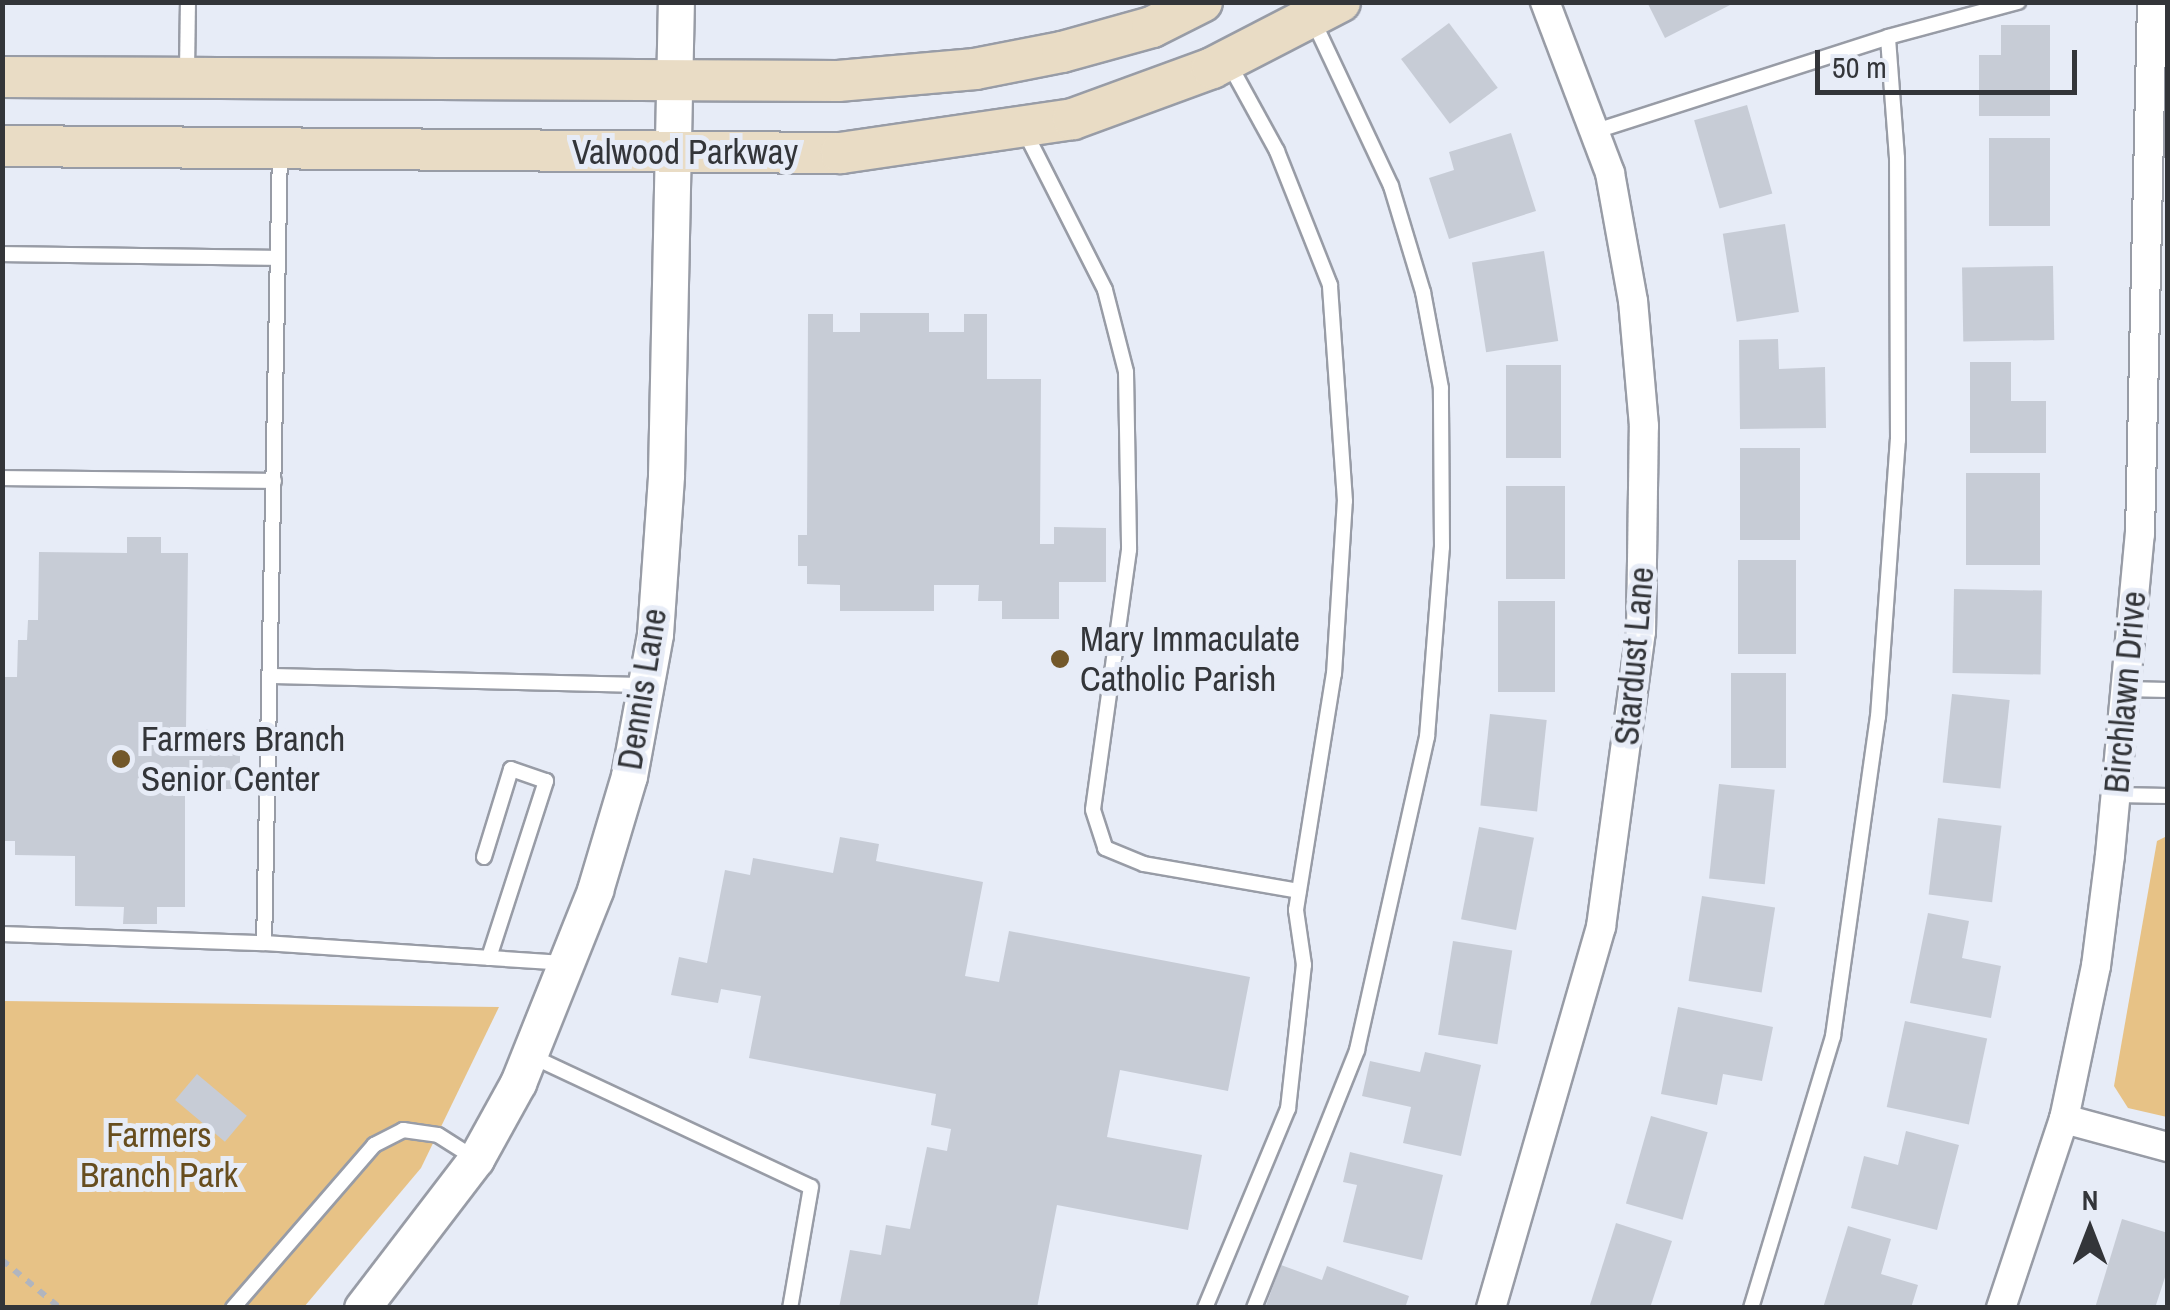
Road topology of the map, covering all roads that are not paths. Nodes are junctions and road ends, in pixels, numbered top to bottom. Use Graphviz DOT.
graph roads {
  1 [pos="188,2"];
  2 [pos="676,2"];
  3 [pos="1202,2"];
  4 [pos="1545,2"];
  5 [pos="2018,2"];
  6 [pos="2152,2"];
  7 [pos="1326,10"];
  8 [pos="2160,34"];
  9 [pos="1888,36"];
  10 [pos="1227,60"];
  11 [pos="2,76"];
  12 [pos="187,78"];
  13 [pos="675,82"];
  14 [pos="1023,127"];
  15 [pos="1596,131"];
  16 [pos="2,146"];
  17 [pos="280,148"];
  18 [pos="672,153"];
  19 [pos="2,254"];
  20 [pos="278,258"];
  21 [pos="2,478"];
  22 [pos="274,482"];
  23 [pos="270,676"];
  24 [pos="646,685"];
  25 [pos="2125,690"];
  26 [pos="2168,690"];
  27 [pos="2116,795"];
  28 [pos="2168,796"];
  29 [pos="484,856"];
  30 [pos="1299,892"];
  31 [pos="2,934"];
  32 [pos="264,943"];
  33 [pos="489,958"];
  34 [pos="568,964"];
  35 [pos="530,1054"];
  36 [pos="2064,1119"];
  37 [pos="2168,1147"];
  38 [pos="476,1160"];
  39 [pos="233,1308"];
  40 [pos="362,1308"];
  41 [pos="790,1308"];
  42 [pos="1206,1308"];
  43 [pos="1254,1308"];
  44 [pos="1491,1308"];
  45 [pos="1751,1308"];
  46 [pos="2001,1308"];
  1 -- 12 [label="lane"];
  2 -- 13 [label="street, Dennis Lane"];
  3 -- 13 [label="main road, Valwood Parkway"];
  4 -- 15 [label="street, Stardust Lane"];
  5 -- 9 [label="lane"];
  6 -- 8 [label="street, Birchlawn Drive"];
  7 -- 10 [label="main road, Valwood Parkway"];
  7 -- 43 [label="lane"];
  8 -- 25 [label="street, Birchlawn Drive"];
  9 -- 15 [label="lane"];
  9 -- 45 [label="lane"];
  10 -- 14 [label="main road, Valwood Parkway"];
  10 -- 30 [label="lane"];
  11 -- 12 [label="main road, Valwood Parkway"];
  12 -- 13 [label="main road, Valwood Parkway"];
  13 -- 18 [label="street, Dennis Lane"];
  14 -- 18 [label="main road, Valwood Parkway"];
  14 -- 30 [label="lane"];
  15 -- 44 [label="street, Stardust Lane"];
  16 -- 17 [label="main road, Valwood Parkway"];
  17 -- 18 [label="main road, Valwood Parkway"];
  17 -- 20 [label="lane"];
  18 -- 24 [label="street, Dennis Lane"];
  19 -- 20 [label="lane"];
  20 -- 22 [label="lane"];
  21 -- 22 [label="lane"];
  22 -- 23 [label="lane"];
  23 -- 24 [label="lane"];
  23 -- 32 [label="lane"];
  24 -- 34 [label="street, Dennis Lane"];
  25 -- 26 [label="lane"];
  25 -- 27 [label="street, Birchlawn Drive"];
  27 -- 28 [label="lane"];
  27 -- 36 [label="street, Birchlawn Drive"];
  29 -- 33 [label="lane"];
  30 -- 42 [label="lane"];
  31 -- 32 [label="lane"];
  32 -- 33 [label="lane"];
  33 -- 34 [label="lane"];
  34 -- 35 [label="street, Dennis Lane"];
  35 -- 38 [label="street, Dennis Lane"];
  35 -- 41 [label="lane"];
  36 -- 37 [label="street"];
  36 -- 46 [label="street, Birchlawn Drive"];
  38 -- 39 [label="lane"];
  38 -- 40 [label="street, Dennis Lane"];
}
